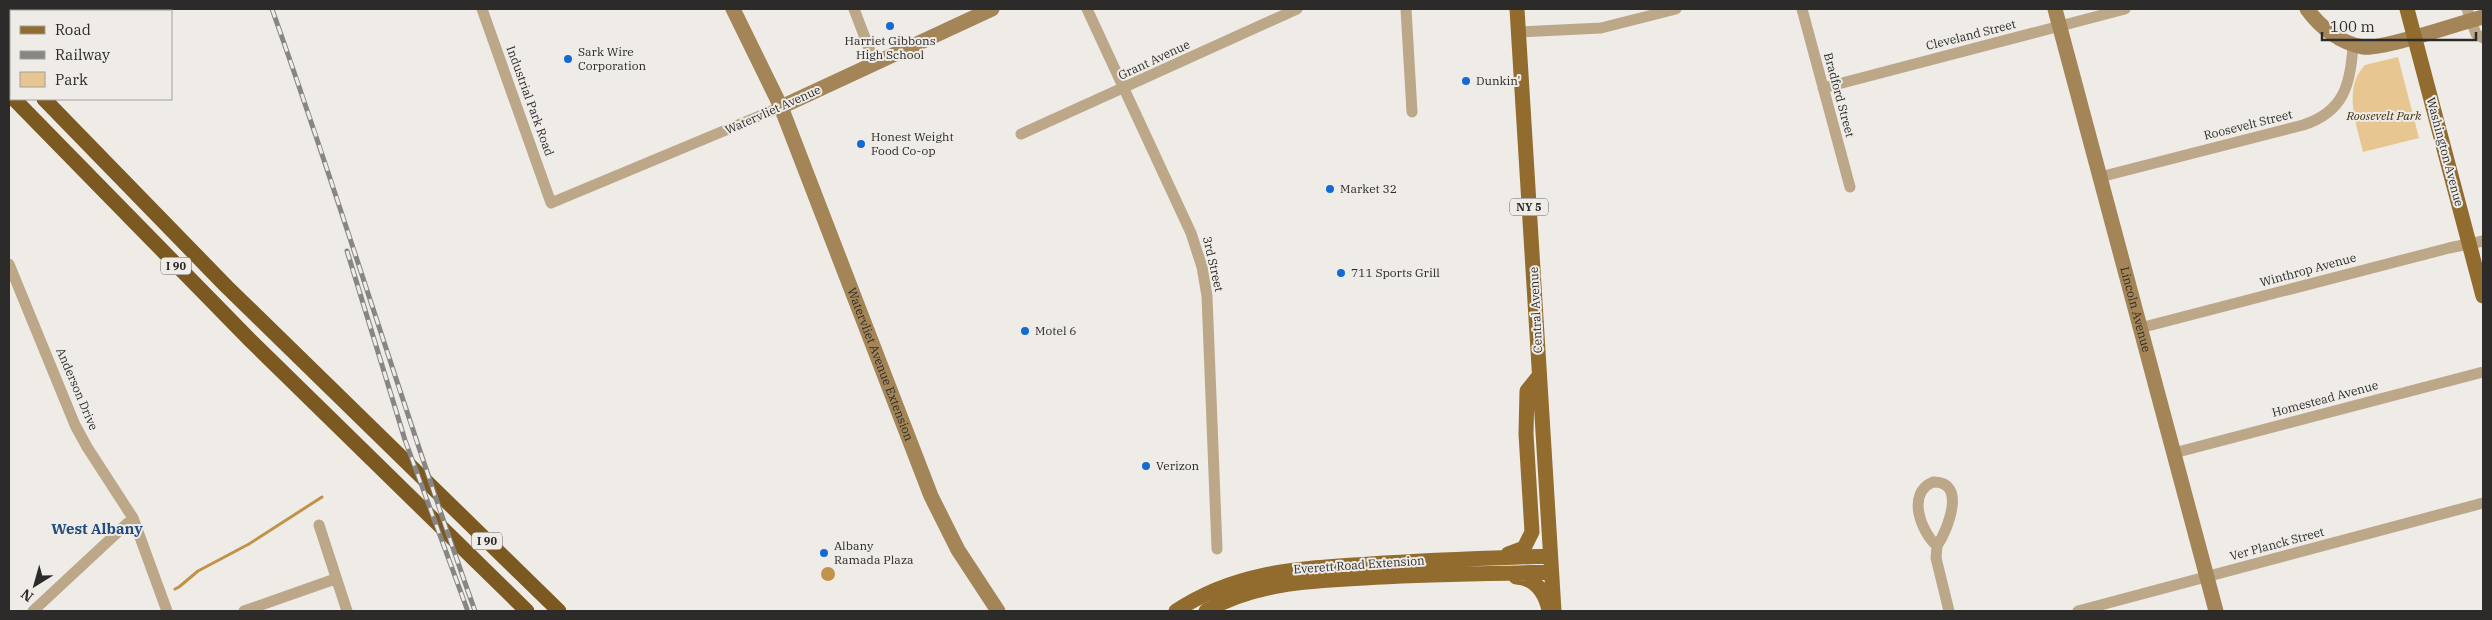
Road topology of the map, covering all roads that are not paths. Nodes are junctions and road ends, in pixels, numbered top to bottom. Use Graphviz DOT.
graph roads {
  1 [pos="482,9"];
  2 [pos="733,9"];
  3 [pos="854,9"];
  4 [pos="992,9"];
  5 [pos="1087,9"];
  6 [pos="1297,9"];
  7 [pos="1406,9"];
  8 [pos="1517,9"];
  9 [pos="1676,9"];
  10 [pos="1802,9"];
  11 [pos="2055,9"];
  12 [pos="2125,9"];
  13 [pos="2307,9"];
  14 [pos="2407,9"];
  15 [pos="2474,15"];
  16 [pos="2060,26"];
  17 [pos="1518,32"];
  18 [pos="2414,36"];
  19 [pos="2483,38"];
  20 [pos="2353,44"];
  21 [pos="875,64"];
  22 [pos="1823,88"];
  23 [pos="1123,90"];
  24 [pos="15,100"];
  25 [pos="45,100"];
  26 [pos="781,106"];
  27 [pos="1412,112"];
  28 [pos="1021,134"];
  29 [pos="2100,177"];
  30 [pos="1850,188"];
  31 [pos="552,203"];
  32 [pos="2476,243"];
  33 [pos="9,264"];
  34 [pos="2483,296"];
  35 [pos="2140,328"];
  36 [pos="2483,372"];
  37 [pos="1539,376"];
  38 [pos="2174,453"];
  39 [pos="2483,503"];
  40 [pos="133,518"];
  41 [pos="319,525"];
  42 [pos="1938,546"];
  43 [pos="1217,549"];
  44 [pos="1550,556"];
  45 [pos="1489,558"];
  46 [pos="479,564"];
  47 [pos="519,572"];
  48 [pos="1551,572"];
  49 [pos="1395,576"];
  50 [pos="2207,577"];
  51 [pos="335,579"];
  52 [pos="257,609"];
  53 [pos="33,611"];
  54 [pos="167,611"];
  55 [pos="244,611"];
  56 [pos="347,611"];
  57 [pos="515,611"];
  58 [pos="527,611"];
  59 [pos="559,611"];
  60 [pos="564,611"];
  61 [pos="998,611"];
  62 [pos="1176,611"];
  63 [pos="1206,611"];
  64 [pos="1549,611"];
  65 [pos="1554,611"];
  66 [pos="1949,611"];
  67 [pos="2078,611"];
  68 [pos="2216,611"];
  1 -- 31 [label="street, Industrial Park Road"];
  2 -- 26 [label="street, Watervliet Avenue Extension"];
  3 -- 21 [label="street"];
  4 -- 21 [label="street, Watervliet Avenue"];
  5 -- 23 [label="street, 3rd Street"];
  6 -- 23 [label="street, Grant Avenue"];
  7 -- 27 [label="street"];
  8 -- 17 [label="main road, Central Avenue / NY 5"];
  9 -- 17 [label="street"];
  10 -- 22 [label="street, Bradford Street"];
  11 -- 16 [label="street, Lincoln Avenue"];
  12 -- 16 [label="street, Cleveland Street"];
  13 -- 20 [label="street"];
  14 -- 18 [label="main road, Washington Avenue"];
  15 -- 18 [label="street"];
  15 -- 19 [label="street"];
  16 -- 22 [label="street, Cleveland Street"];
  16 -- 29 [label="street, Lincoln Avenue"];
  17 -- 37 [label="main road, Central Avenue / NY 5"];
  18 -- 20 [label="street"];
  18 -- 32 [label="main road, Washington Avenue"];
  20 -- 29 [label="street, Roosevelt Street"];
  21 -- 26 [label="street, Watervliet Avenue"];
  22 -- 30 [label="street, Bradford Street"];
  23 -- 28 [label="street, Grant Avenue"];
  23 -- 43 [label="street, 3rd Street"];
  24 -- 46 [label="highway, I 90"];
  25 -- 47 [label="highway, I 90"];
  26 -- 31 [label="street, Watervliet Avenue"];
  26 -- 61 [label="street, Watervliet Avenue Extension"];
  29 -- 35 [label="street, Lincoln Avenue"];
  32 -- 34 [label="main road, Washington Avenue"];
  32 -- 35 [label="street, Winthrop Avenue"];
  33 -- 40 [label="street, Anderson Drive"];
  35 -- 38 [label="street, Lincoln Avenue"];
  36 -- 38 [label="street, Homestead Avenue"];
  37 -- 44 [label="main road, Central Avenue / NY 5"];
  37 -- 45 [label="main road"];
  38 -- 50 [label="street, Lincoln Avenue"];
  39 -- 50 [label="street, Ver Planck Street"];
  40 -- 53 [label="street"];
  40 -- 54 [label="street, Anderson Drive"];
  41 -- 51 [label="street"];
  42 -- 42 [label="street"];
  42 -- 66 [label="street"];
  44 -- 45 [label="main road, Everett Road Extension"];
  44 -- 48 [label="main road, Central Avenue / NY 5"];
  45 -- 62 [label="main road, Everett Road Extension"];
  46 -- 57 [label="highway"];
  46 -- 58 [label="highway, I 90"];
  47 -- 59 [label="highway, I 90"];
  47 -- 60 [label="highway"];
  48 -- 49 [label="main road, Everett Road Extension"];
  48 -- 65 [label="main road, Central Avenue / NY 5"];
  49 -- 63 [label="main road, Everett Road Extension"];
  49 -- 64 [label="main road"];
  50 -- 67 [label="street, Ver Planck Street"];
  50 -- 68 [label="street, Lincoln Avenue"];
  51 -- 52 [label="street"];
  51 -- 56 [label="street"];
  52 -- 55 [label="street"];
}
